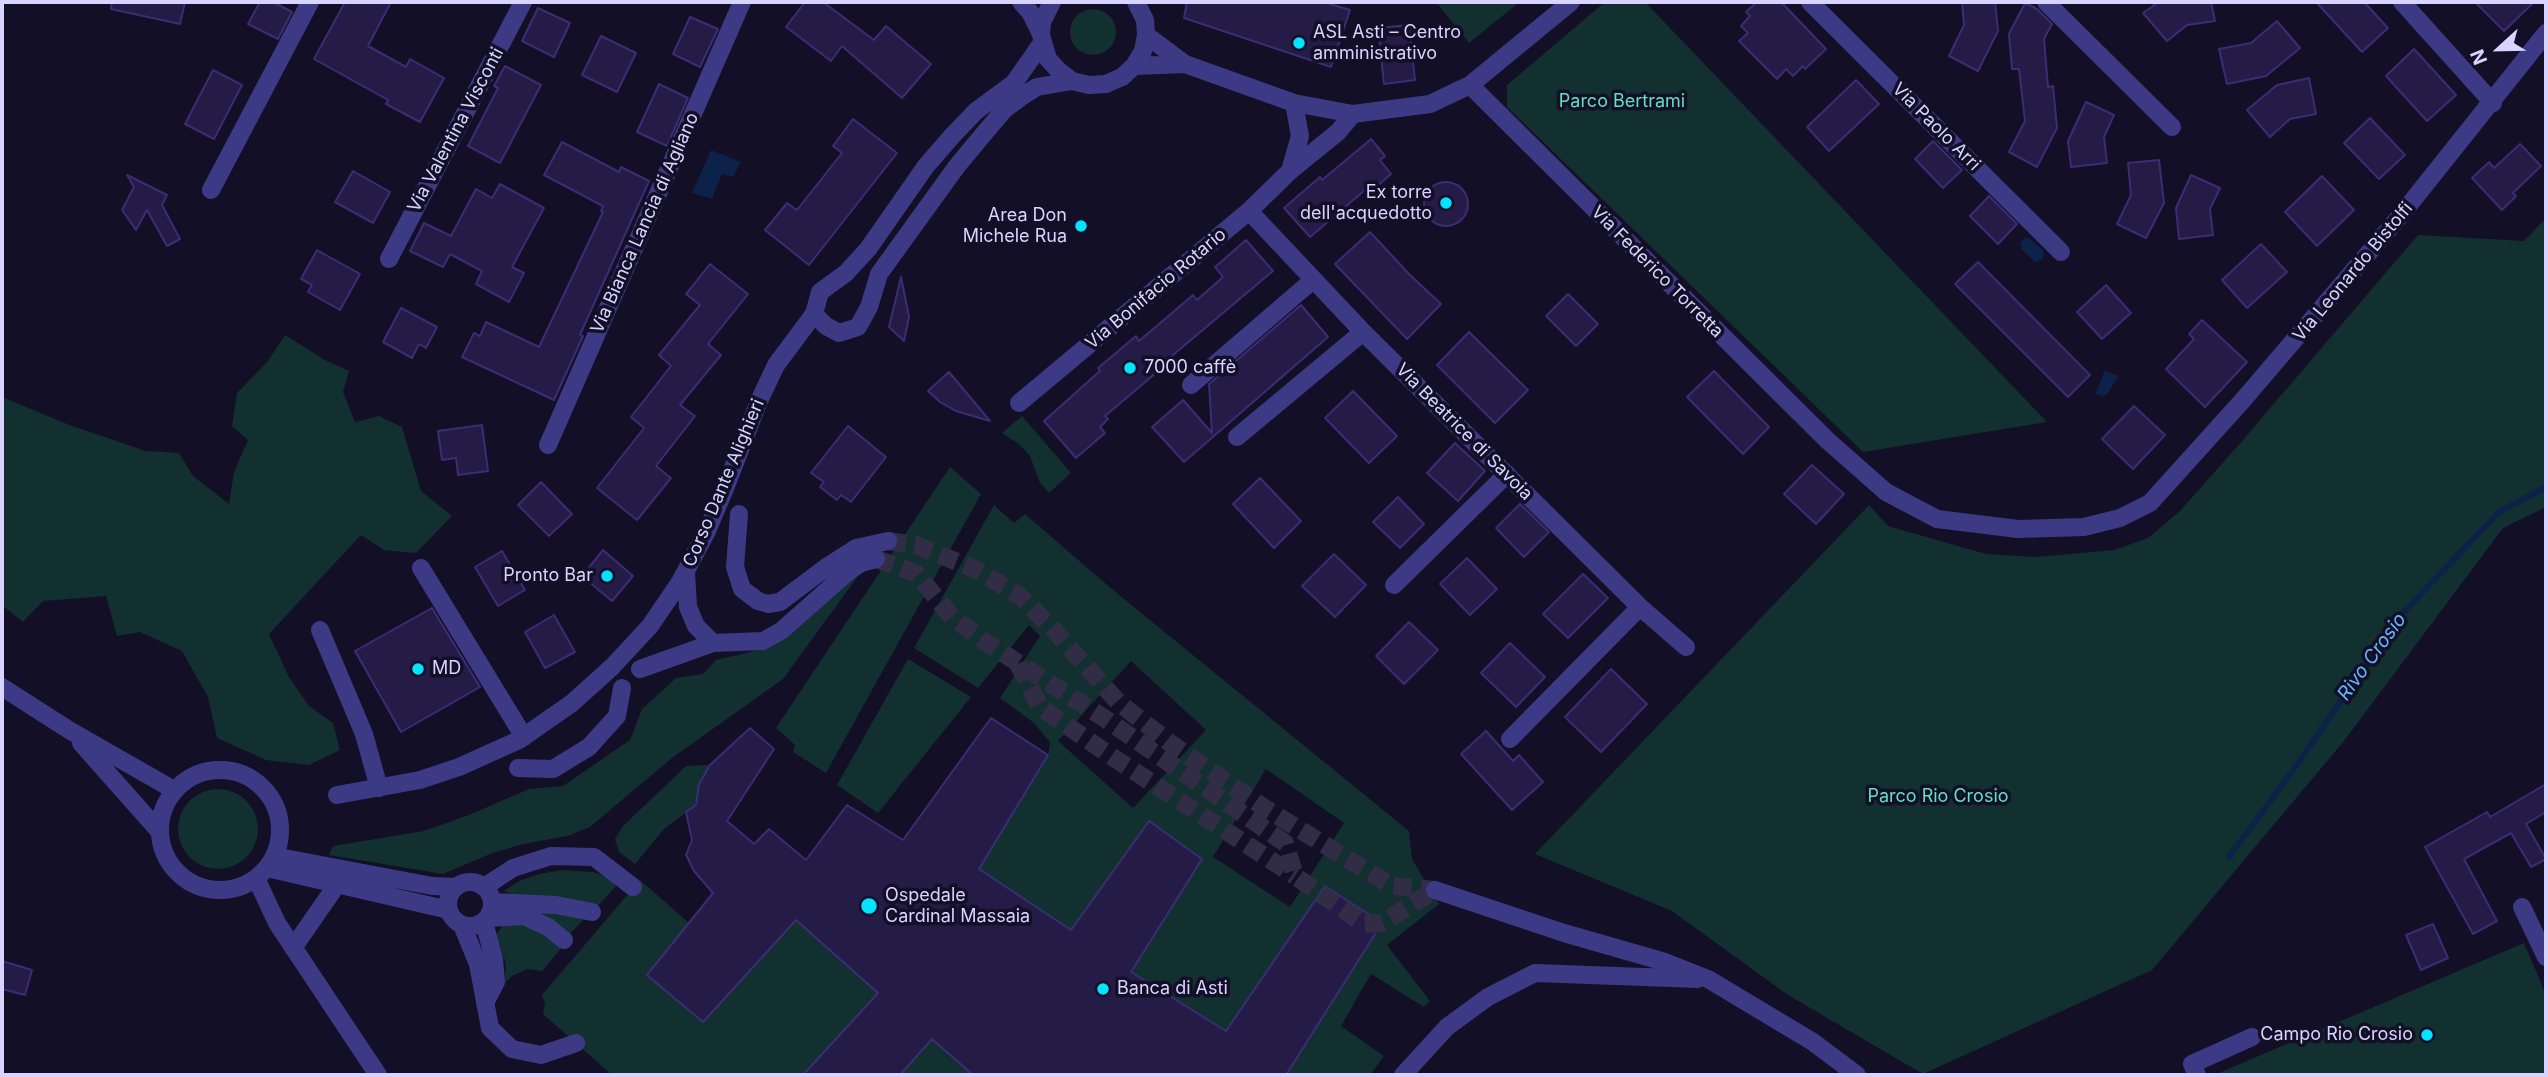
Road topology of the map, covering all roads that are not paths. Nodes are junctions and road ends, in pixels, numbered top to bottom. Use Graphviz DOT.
graph roads {
  1 [pos="310,2"];
  2 [pos="523,2"];
  3 [pos="741,2"];
  4 [pos="1021,2"];
  5 [pos="1052,2"];
  6 [pos="1136,2"];
  7 [pos="1571,2"];
  8 [pos="1810,2"];
  9 [pos="2046,2"];
  10 [pos="2402,2"];
  11 [pos="2546,33"];
  12 [pos="1146,35"];
  13 [pos="1042,39"];
  14 [pos="1185,64"];
  15 [pos="1135,66"];
  16 [pos="1072,80"];
  17 [pos="1470,85"];
  18 [pos="1294,103"];
  19 [pos="2493,103"];
  20 [pos="1353,114"];
  21 [pos="2172,127"];
  22 [pos="1290,171"];
  23 [pos="211,190"];
  24 [pos="1249,211"];
  25 [pos="2061,252"];
  26 [pos="389,259"];
  27 [pos="1313,280"];
  28 [pos="814,314"];
  29 [pos="1363,332"];
  30 [pos="1191,385"];
  31 [pos="1019,403"];
  32 [pos="1237,437"];
  33 [pos="548,445"];
  34 [pos="1507,474"];
  35 [pos="2150,503"];
  36 [pos="739,514"];
  37 [pos="888,541"];
  38 [pos="876,559"];
  39 [pos="421,568"];
  40 [pos="686,572"];
  41 [pos="1394,584"];
  42 [pos="1640,607"];
  43 [pos="320,630"];
  44 [pos="713,643"];
  45 [pos="1686,647"];
  46 [pos="640,669"];
  47 [pos="2,687"];
  48 [pos="622,688"];
  49 [pos="69,730"];
  50 [pos="524,737"];
  51 [pos="1510,739"];
  52 [pos="518,768"];
  53 [pos="379,788"];
  54 [pos="174,790"];
  55 [pos="337,795"];
  56 [pos="159,831"];
  57 [pos="266,868"];
  58 [pos="336,886"];
  59 [pos="456,887"];
  60 [pos="634,887"];
  61 [pos="1435,890"];
  62 [pos="487,907"];
  63 [pos="2522,907"];
  64 [pos="449,910"];
  65 [pos="592,912"];
  66 [pos="462,925"];
  67 [pos="564,940"];
  68 [pos="293,948"];
  69 [pos="2546,957"];
  70 [pos="1709,979"];
  71 [pos="485,1003"];
  72 [pos="2252,1037"];
  73 [pos="576,1043"];
  74 [pos="379,1075"];
  75 [pos="1403,1075"];
  76 [pos="1857,1075"];
  77 [pos="2197,1075"];
  1 -- 23 [label="street"];
  2 -- 26 [label="street, Via Valentina Visconti"];
  3 -- 33 [label="street, Via Bianca Lancia di Agliano"];
  4 -- 13 [label="street"];
  5 -- 13 [label="street, Corso Dante Alighieri"];
  6 -- 12 [label="street"];
  7 -- 17 [label="street"];
  8 -- 25 [label="street, Via Paolo Arri"];
  9 -- 21 [label="street"];
  10 -- 19 [label="street"];
  11 -- 19 [label="street, Via Leonardo Bistolfi"];
  12 -- 14 [label="street"];
  12 -- 15 [label="street"];
  13 -- 16 [label="street"];
  13 -- 28 [label="street, Corso Dante Alighieri"];
  14 -- 15 [label="street"];
  14 -- 18 [label="street"];
  15 -- 16 [label="street"];
  16 -- 28 [label="street"];
  17 -- 20 [label="street"];
  17 -- 35 [label="street, Via Federico Torretta"];
  18 -- 20 [label="street"];
  18 -- 22 [label="street"];
  19 -- 35 [label="street, Via Leonardo Bistolfi"];
  20 -- 22 [label="street, Via Bonifacio Rotario"];
  22 -- 24 [label="street, Via Bonifacio Rotario"];
  24 -- 27 [label="street, Via Beatrice di Savoia"];
  24 -- 31 [label="street, Via Bonifacio Rotario"];
  27 -- 29 [label="street, Via Beatrice di Savoia"];
  27 -- 30 [label="street"];
  28 -- 40 [label="street, Corso Dante Alighieri"];
  29 -- 32 [label="street"];
  29 -- 34 [label="street, Via Beatrice di Savoia"];
  34 -- 41 [label="street"];
  34 -- 42 [label="street, Via Beatrice di Savoia"];
  36 -- 37 [label="street"];
  38 -- 44 [label="street"];
  39 -- 50 [label="street"];
  40 -- 44 [label="street"];
  40 -- 50 [label="street, Corso Dante Alighieri"];
  42 -- 45 [label="street, Via Beatrice di Savoia"];
  42 -- 51 [label="street"];
  43 -- 53 [label="street"];
  44 -- 46 [label="street"];
  47 -- 49 [label="street"];
  48 -- 52 [label="street"];
  49 -- 54 [label="street"];
  49 -- 56 [label="street"];
  50 -- 53 [label="street, Corso Dante Alighieri"];
  53 -- 55 [label="street, Corso Dante Alighieri"];
  54 -- 56 [label="street"];
  54 -- 57 [label="street"];
  56 -- 57 [label="street"];
  57 -- 58 [label="street"];
  57 -- 59 [label="street"];
  57 -- 68 [label="street"];
  58 -- 64 [label="street"];
  58 -- 68 [label="street"];
  59 -- 62 [label="street"];
  59 -- 64 [label="street"];
  60 -- 62 [label="street"];
  61 -- 70 [label="street"];
  62 -- 65 [label="street"];
  62 -- 66 [label="street"];
  62 -- 67 [label="street"];
  62 -- 71 [label="street"];
  63 -- 69 [label="street"];
  64 -- 66 [label="street"];
  66 -- 71 [label="street"];
  68 -- 74 [label="street"];
  70 -- 75 [label="street"];
  70 -- 76 [label="street"];
  71 -- 73 [label="street"];
  72 -- 77 [label="street"];
}
